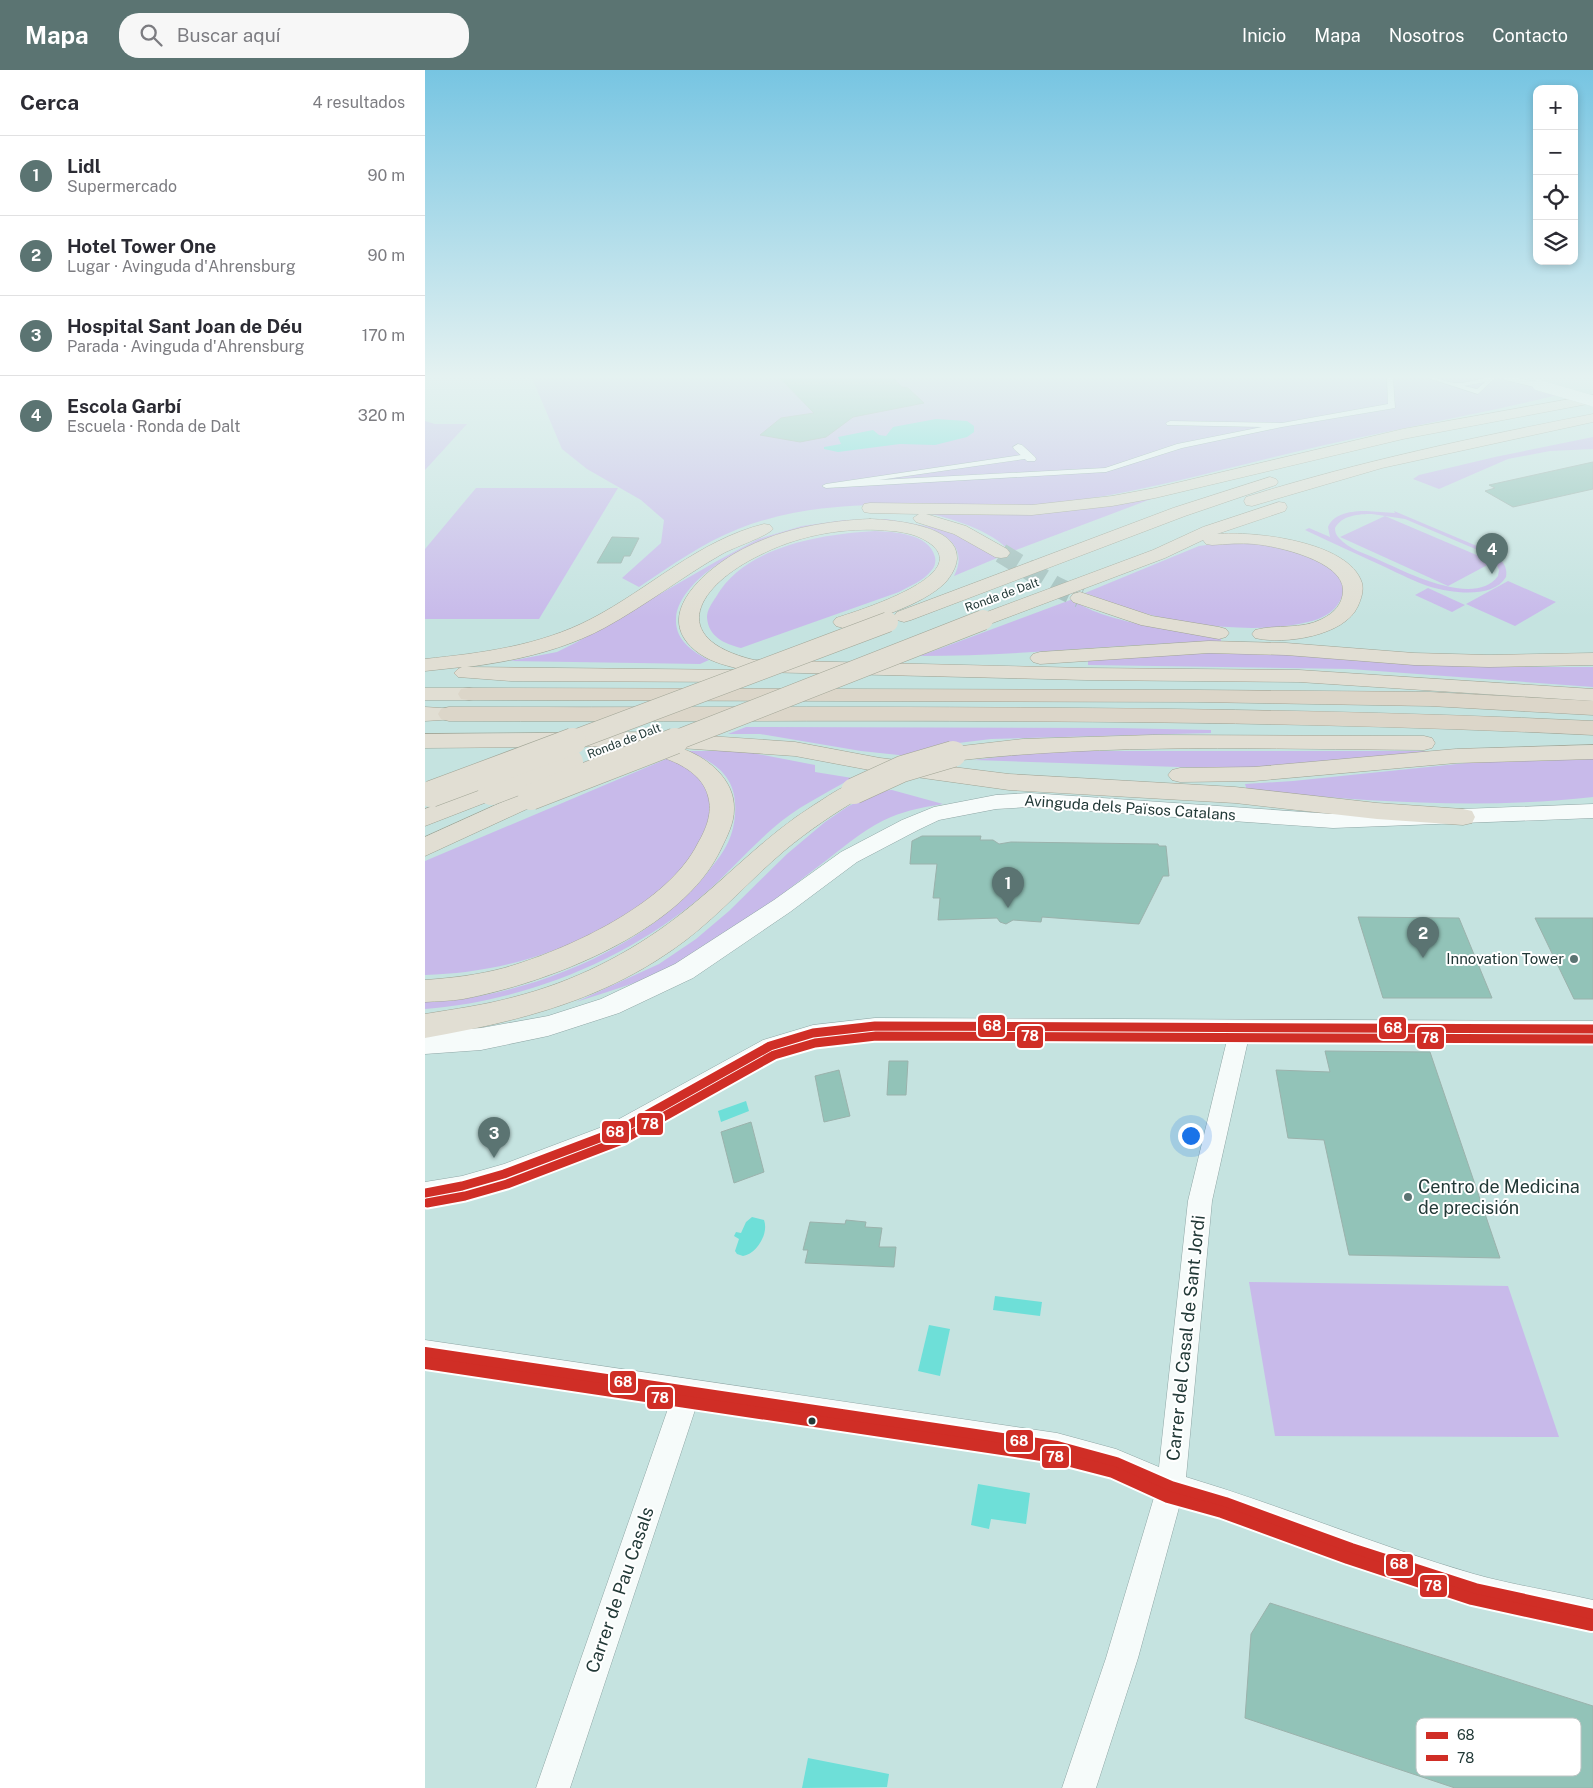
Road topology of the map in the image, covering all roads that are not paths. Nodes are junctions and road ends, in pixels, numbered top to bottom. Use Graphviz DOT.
graph roads {
  1 [pos="1028,458"];
  2 [pos="1142,458"];
  3 [pos="1304,458"];
  4 [pos="1360,458"];
  5 [pos="1404,458"];
  6 [pos="1456,458"];
  7 [pos="1292,461"];
  8 [pos="791,521"];
  9 [pos="1001,553"];
  10 [pos="1159,554"];
  11 [pos="1080,598"];
  12 [pos="886,615"];
  13 [pos="1211,632"];
  14 [pos="699,642"];
  15 [pos="1593,659"];
  16 [pos="1559,660"];
  17 [pos="425,665"];
  18 [pos="425,671"];
  19 [pos="1086,674"];
  20 [pos="425,694"];
  21 [pos="1593,695"];
  22 [pos="1593,708"];
  23 [pos="425,714"];
  24 [pos="1593,728"];
  25 [pos="537,740"];
  26 [pos="425,741"];
  27 [pos="1593,747"];
  28 [pos="1593,752"];
  29 [pos="933,773"];
  30 [pos="427,789"];
  31 [pos="531,797"];
  32 [pos="1591,810"];
  33 [pos="1463,817"];
  34 [pos="425,818"];
  35 [pos="425,836"];
  36 [pos="425,848"];
  37 [pos="425,991"];
  38 [pos="425,1026"];
  39 [pos="1240,1029"];
  40 [pos="1593,1029"];
  41 [pos="425,1043"];
  42 [pos="425,1193"];
  43 [pos="425,1353"];
  44 [pos="687,1392"];
  45 [pos="1171,1487"];
  46 [pos="1593,1615"];
  47 [pos="553,1788"];
  48 [pos="1079,1788"];
  1 -- 2 [label="street"];
  3 -- 7 [label="highway"];
  4 -- 12 [label="highway, Ronda de Dalt"];
  5 -- 34 [label="highway, Ronda de Dalt, bridge"];
  6 -- 10 [label="highway"];
  7 -- 8 [label="highway"];
  7 -- 12 [label="highway"];
  8 -- 9 [label="highway"];
  8 -- 17 [label="highway"];
  10 -- 13 [label="highway"];
  10 -- 31 [label="highway, bridge"];
  11 -- 13 [label="highway"];
  12 -- 14 [label="highway"];
  12 -- 30 [label="highway, Ronda de Dalt, bridge"];
  12 -- 30 [label="highway"];
  13 -- 16 [label="highway"];
  14 -- 16 [label="highway"];
  14 -- 19 [label="highway"];
  15 -- 16 [label="highway"];
  18 -- 19 [label="highway"];
  19 -- 21 [label="highway"];
  20 -- 22 [label="highway"];
  23 -- 24 [label="highway"];
  25 -- 26 [label="highway"];
  25 -- 29 [label="highway"];
  25 -- 37 [label="highway"];
  27 -- 38 [label="highway, bridge"];
  28 -- 29 [label="highway"];
  29 -- 33 [label="highway"];
  31 -- 35 [label="highway"];
  31 -- 36 [label="highway"];
  32 -- 33 [label="street, Avinguda dels Països Catalans"];
  33 -- 41 [label="street, Avinguda dels Països Catalans"];
  39 -- 40 [label="street"];
  39 -- 42 [label="street"];
  39 -- 45 [label="street, Carrer del Casal de Sant Jordi"];
  43 -- 44 [label="street"];
  44 -- 45 [label="street"];
  44 -- 47 [label="street, Carrer de Pau Casals"];
  45 -- 46 [label="street"];
  45 -- 48 [label="street, Carrer del Casal de Sant Jordi"];
}
